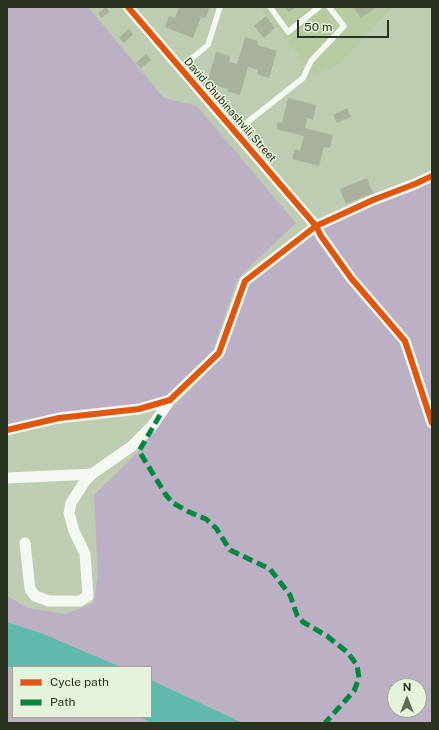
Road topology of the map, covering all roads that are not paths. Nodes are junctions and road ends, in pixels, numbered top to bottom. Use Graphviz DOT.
graph roads {
  1 [pos="128,7"];
  2 [pos="220,7"];
  3 [pos="270,7"];
  4 [pos="319,7"];
  5 [pos="329,7"];
  6 [pos="180,68"];
  7 [pos="235,132"];
  8 [pos="432,176"];
  9 [pos="316,226"];
  10 [pos="170,400"];
  11 [pos="432,423"];
  12 [pos="7,430"];
  13 [pos="92,474"];
  14 [pos="7,478"];
  15 [pos="25,542"];
  1 -- 6 [label="street, David Chubinashvili Street"];
  2 -- 6 [label="lane"];
  3 -- 4 [label="lane"];
  5 -- 7 [label="lane"];
  6 -- 7 [label="street, David Chubinashvili Street"];
  7 -- 9 [label="street, David Chubinashvili Street"];
  8 -- 9 [label="street"];
  9 -- 10 [label="street"];
  9 -- 11 [label="street, David Chubinashvili Street"];
  10 -- 12 [label="street"];
  10 -- 13 [label="street"];
  13 -- 14 [label="street"];
  13 -- 15 [label="street"];
}
